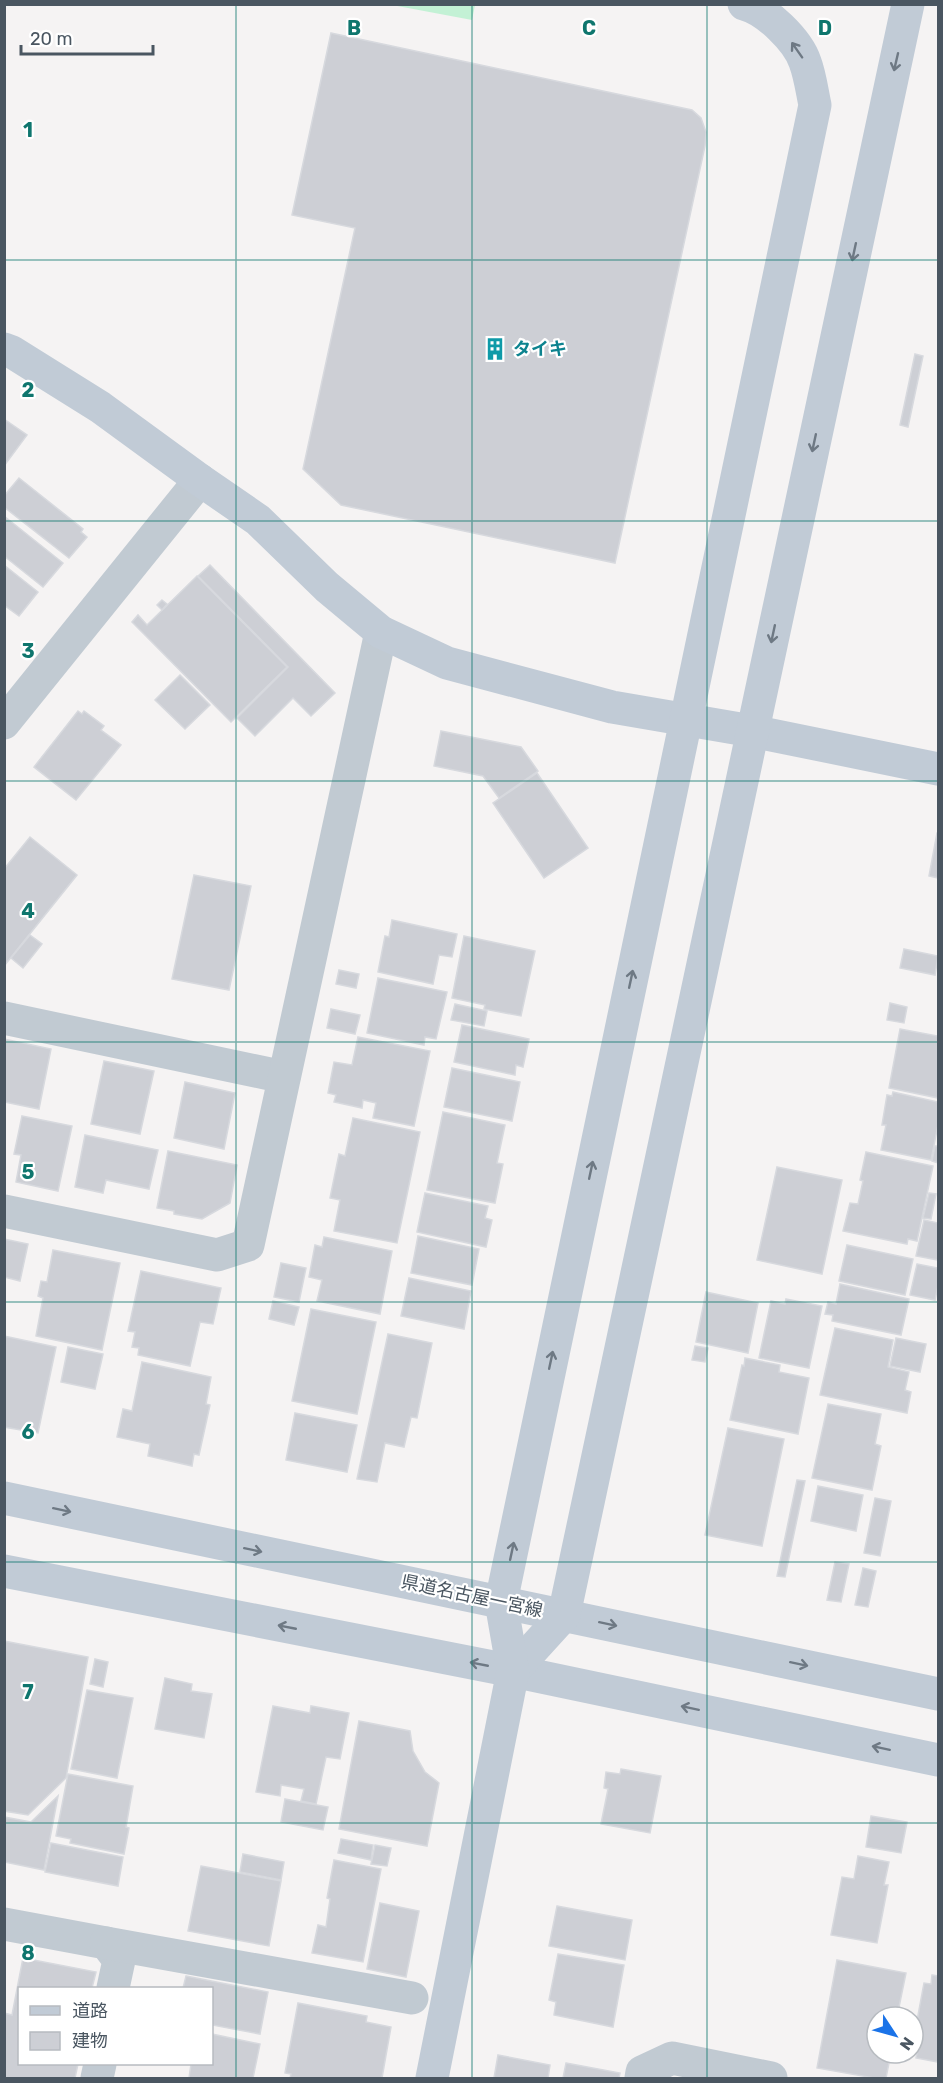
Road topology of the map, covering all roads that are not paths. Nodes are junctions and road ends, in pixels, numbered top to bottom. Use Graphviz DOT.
graph roads {
  1 [pos="744,4"];
  2 [pos="908,4"];
  3 [pos="4,349"];
  4 [pos="200,480"];
  5 [pos="381,632"];
  6 [pos="686,718"];
  7 [pos="4,723"];
  8 [pos="752,731"];
  9 [pos="939,769"];
  10 [pos="4,1018"];
  11 [pos="284,1077"];
  12 [pos="4,1211"];
  13 [pos="4,1498"];
  14 [pos="4,1571"];
  15 [pos="501,1602"];
  16 [pos="564,1614"];
  17 [pos="513,1671"];
  18 [pos="939,1694"];
  19 [pos="939,1760"];
  20 [pos="4,1924"];
  21 [pos="106,1943"];
  22 [pos="113,1987"];
  23 [pos="412,1998"];
  24 [pos="432,2079"];
  25 [pos="641,2079"];
  26 [pos="771,2079"];
  6 -- 1 [label="street, one-way"];
  2 -- 8 [label="street, one-way"];
  3 -- 4 [label="street"];
  4 -- 5 [label="street"];
  4 -- 7 [label="street"];
  5 -- 6 [label="street"];
  5 -- 11 [label="street"];
  6 -- 8 [label="street"];
  15 -- 6 [label="street, one-way"];
  8 -- 9 [label="street"];
  8 -- 16 [label="street"];
  10 -- 11 [label="street"];
  11 -- 12 [label="street"];
  13 -- 15 [label="street, 県道名古屋一宮線, one-way"];
  17 -- 14 [label="street, one-way"];
  15 -- 16 [label="street, 県道名古屋一宮線"];
  15 -- 17 [label="street"];
  16 -- 17 [label="street"];
  16 -- 18 [label="street, 県道名古屋一宮線, one-way"];
  19 -- 17 [label="street, one-way"];
  17 -- 24 [label="street"];
  20 -- 21 [label="street"];
  21 -- 22 [label="street"];
  21 -- 23 [label="street"];
  25 -- 26 [label="street"];
}
